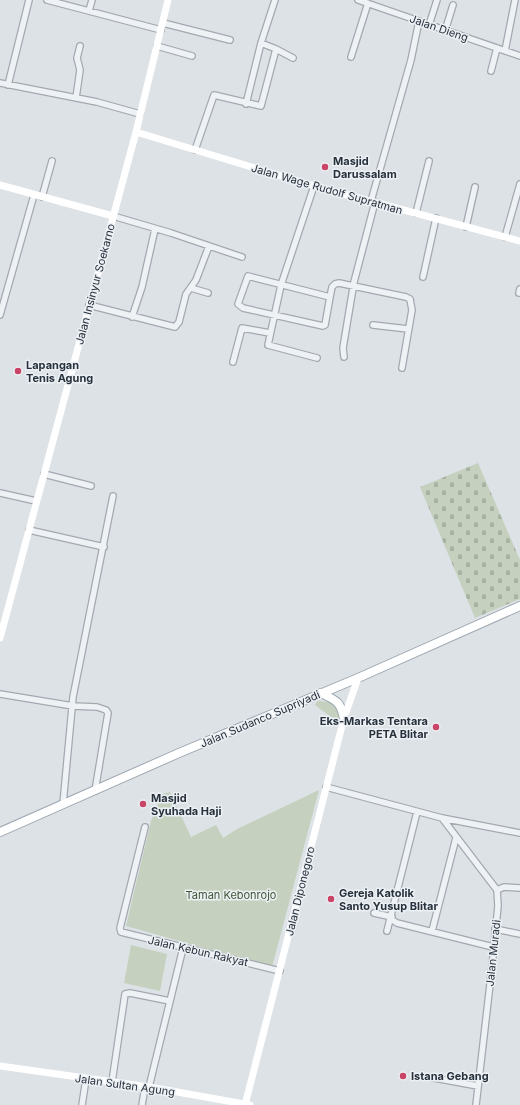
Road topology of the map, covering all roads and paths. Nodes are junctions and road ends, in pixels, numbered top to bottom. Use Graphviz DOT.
graph roads {
  1 [pos="30,0"];
  2 [pos="47,0"];
  3 [pos="92,0"];
  4 [pos="168,0"];
  5 [pos="276,0"];
  6 [pos="358,0"];
  7 [pos="437,0"];
  8 [pos="515,0"];
  9 [pos="368,4"];
  10 [pos="453,5"];
  11 [pos="89,11"];
  12 [pos="419,21"];
  13 [pos="429,25"];
  14 [pos="162,26"];
  15 [pos="445,31"];
  16 [pos="230,40"];
  17 [pos="261,43"];
  18 [pos="80,46"];
  19 [pos="157,46"];
  20 [pos="497,48"];
  21 [pos="276,50"];
  22 [pos="505,51"];
  23 [pos="192,56"];
  24 [pos="520,56"];
  25 [pos="351,57"];
  26 [pos="293,58"];
  27 [pos="491,71"];
  28 [pos="0,84"];
  29 [pos="8,85"];
  30 [pos="76,98"];
  31 [pos="246,104"];
  32 [pos="140,114"];
  33 [pos="136,132"];
  34 [pos="195,150"];
  35 [pos="52,161"];
  36 [pos="429,161"];
  37 [pos="520,184"];
  38 [pos="0,185"];
  39 [pos="314,186"];
  40 [pos="474,186"];
  41 [pos="34,194"];
  42 [pos="42,197"];
  43 [pos="373,202"];
  44 [pos="416,213"];
  45 [pos="113,216"];
  46 [pos="436,218"];
  47 [pos="466,227"];
  48 [pos="155,229"];
  49 [pos="505,237"];
  50 [pos="520,241"];
  51 [pos="209,246"];
  52 [pos="242,257"];
  53 [pos="423,277"];
  54 [pos="282,285"];
  55 [pos="354,285"];
  56 [pos="191,288"];
  57 [pos="208,293"];
  58 [pos="330,297"];
  59 [pos="89,305"];
  60 [pos="0,315"];
  61 [pos="274,316"];
  62 [pos="132,317"];
  63 [pos="374,325"];
  64 [pos="408,329"];
  65 [pos="270,333"];
  66 [pos="344,357"];
  67 [pos="317,358"];
  68 [pos="233,362"];
  69 [pos="402,368"];
  70 [pos="44,474"];
  71 [pos="91,486"];
  72 [pos="0,493"];
  73 [pos="113,496"];
  74 [pos="36,501"];
  75 [pos="28,530"];
  76 [pos="104,547"];
  77 [pos="520,606"];
  78 [pos="0,638"];
  79 [pos="358,678"];
  80 [pos="321,693"];
  81 [pos="0,694"];
  82 [pos="73,706"];
  83 [pos="344,718"];
  84 [pos="326,787"];
  85 [pos="99,789"];
  86 [pos="64,804"];
  87 [pos="417,812"];
  88 [pos="442,818"];
  89 [pos="145,828"];
  90 [pos="0,832"];
  91 [pos="520,833"];
  92 [pos="456,838"];
  93 [pos="520,888"];
  94 [pos="497,890"];
  95 [pos="374,913"];
  96 [pos="391,918"];
  97 [pos="495,929"];
  98 [pos="387,931"];
  99 [pos="432,931"];
  100 [pos="520,934"];
  101 [pos="493,947"];
  102 [pos="183,948"];
  103 [pos="280,971"];
  104 [pos="170,1001"];
  105 [pos="0,1066"];
  106 [pos="429,1076"];
  107 [pos="86,1078"];
  108 [pos="112,1082"];
  109 [pos="478,1086"];
  110 [pos="147,1087"];
  111 [pos="82,1105"];
  112 [pos="142,1105"];
  113 [pos="247,1105"];
  114 [pos="476,1105"];
  1 -- 29 [label="street"];
  2 -- 11 [label="street"];
  3 -- 11 [label="street"];
  4 -- 14 [label="main road, Jalan Insinyur Soekarno"];
  5 -- 17 [label="street"];
  6 -- 9 [label="street, Jalan Dieng"];
  7 -- 13 [label="street"];
  8 -- 22 [label="street"];
  9 -- 12 [label="street, Jalan Dieng"];
  9 -- 25 [label="street"];
  10 -- 15 [label="street"];
  11 -- 14 [label="street"];
  12 -- 13 [label="street, Jalan Dieng"];
  12 -- 43 [label="street"];
  13 -- 15 [label="street, Jalan Dieng"];
  14 -- 16 [label="street"];
  14 -- 19 [label="main road, Jalan Insinyur Soekarno"];
  15 -- 20 [label="street, Jalan Dieng"];
  17 -- 21 [label="street"];
  17 -- 31 [label="street"];
  18 -- 30 [label="street"];
  19 -- 23 [label="street"];
  19 -- 32 [label="main road, Jalan Insinyur Soekarno"];
  20 -- 22 [label="street, Jalan Dieng"];
  20 -- 27 [label="street"];
  21 -- 26 [label="street"];
  21 -- 31 [label="street"];
  22 -- 24 [label="street, Jalan Dieng"];
  28 -- 29 [label="street"];
  29 -- 30 [label="street"];
  30 -- 32 [label="street"];
  31 -- 34 [label="street"];
  32 -- 33 [label="main road, Jalan Insinyur Soekarno"];
  33 -- 34 [label="main road, Jalan Wage Rudolf Supratman"];
  33 -- 45 [label="main road, Jalan Insinyur Soekarno"];
  34 -- 39 [label="main road, Jalan Wage Rudolf Supratman"];
  35 -- 42 [label="street"];
  36 -- 44 [label="street"];
  37 -- 49 [label="street"];
  38 -- 41 [label="main road"];
  39 -- 43 [label="main road, Jalan Wage Rudolf Supratman"];
  39 -- 54 [label="street"];
  40 -- 47 [label="street"];
  41 -- 42 [label="main road"];
  41 -- 60 [label="street"];
  42 -- 45 [label="main road"];
  43 -- 44 [label="main road, Jalan Wage Rudolf Supratman"];
  43 -- 55 [label="street"];
  44 -- 46 [label="main road, Jalan Wage Rudolf Supratman"];
  45 -- 48 [label="street"];
  45 -- 59 [label="main road, Jalan Insinyur Soekarno"];
  46 -- 47 [label="main road, Jalan Wage Rudolf Supratman"];
  46 -- 53 [label="street"];
  47 -- 49 [label="main road, Jalan Wage Rudolf Supratman"];
  48 -- 51 [label="street"];
  48 -- 62 [label="street"];
  49 -- 50 [label="main road, Jalan Wage Rudolf Supratman"];
  51 -- 52 [label="street"];
  51 -- 56 [label="street"];
  54 -- 58 [label="street"];
  54 -- 61 [label="street"];
  54 -- 61 [label="street"];
  55 -- 58 [label="street"];
  55 -- 64 [label="street"];
  55 -- 66 [label="street"];
  56 -- 57 [label="street"];
  56 -- 62 [label="street"];
  58 -- 61 [label="street"];
  59 -- 62 [label="street"];
  59 -- 70 [label="main road, Jalan Insinyur Soekarno"];
  61 -- 65 [label="street"];
  63 -- 64 [label="street"];
  64 -- 69 [label="street"];
  65 -- 67 [label="street"];
  65 -- 68 [label="street"];
  70 -- 71 [label="street"];
  70 -- 74 [label="main road, Jalan Insinyur Soekarno"];
  72 -- 74 [label="street"];
  73 -- 76 [label="street"];
  74 -- 75 [label="main road, Jalan Insinyur Soekarno"];
  75 -- 76 [label="street"];
  75 -- 78 [label="main road, Jalan Insinyur Soekarno"];
  76 -- 82 [label="street"];
  77 -- 79 [label="main road, Jalan Sudanco Supriyadi"];
  79 -- 80 [label="main road, Jalan Sudanco Supriyadi"];
  79 -- 83 [label="main road, Jalan Diponegoro"];
  80 -- 83 [label="main road"];
  80 -- 85 [label="main road, Jalan Sudanco Supriyadi"];
  81 -- 82 [label="street"];
  82 -- 85 [label="street"];
  82 -- 86 [label="street"];
  83 -- 84 [label="main road, Jalan Diponegoro"];
  84 -- 87 [label="street"];
  84 -- 103 [label="main road, Jalan Diponegoro"];
  85 -- 86 [label="main road, Jalan Sudanco Supriyadi"];
  86 -- 90 [label="main road, Jalan Sudanco Supriyadi"];
  87 -- 88 [label="street"];
  87 -- 96 [label="street"];
  88 -- 91 [label="street"];
  88 -- 92 [label="street"];
  89 -- 102 [label="street, Jalan Kebun Rakyat"];
  92 -- 94 [label="street"];
  92 -- 99 [label="street"];
  93 -- 94 [label="street"];
  94 -- 97 [label="street, Jalan Muradi"];
  95 -- 96 [label="street"];
  96 -- 98 [label="street"];
  96 -- 99 [label="street"];
  97 -- 100 [label="street"];
  97 -- 101 [label="street, Jalan Muradi"];
  99 -- 101 [label="street"];
  101 -- 109 [label="street, Jalan Muradi"];
  102 -- 103 [label="street, Jalan Kebun Rakyat"];
  102 -- 104 [label="street"];
  103 -- 113 [label="main road, Jalan Diponegoro"];
  104 -- 108 [label="street"];
  104 -- 110 [label="street"];
  105 -- 107 [label="main road, Jalan Sultan Agung"];
  106 -- 109 [label="street"];
  107 -- 108 [label="main road, Jalan Sultan Agung"];
  107 -- 111 [label="street"];
  108 -- 110 [label="main road, Jalan Sultan Agung"];
  109 -- 114 [label="street, Jalan Muradi"];
  110 -- 112 [label="street"];
  110 -- 113 [label="main road, Jalan Sultan Agung"];
}
